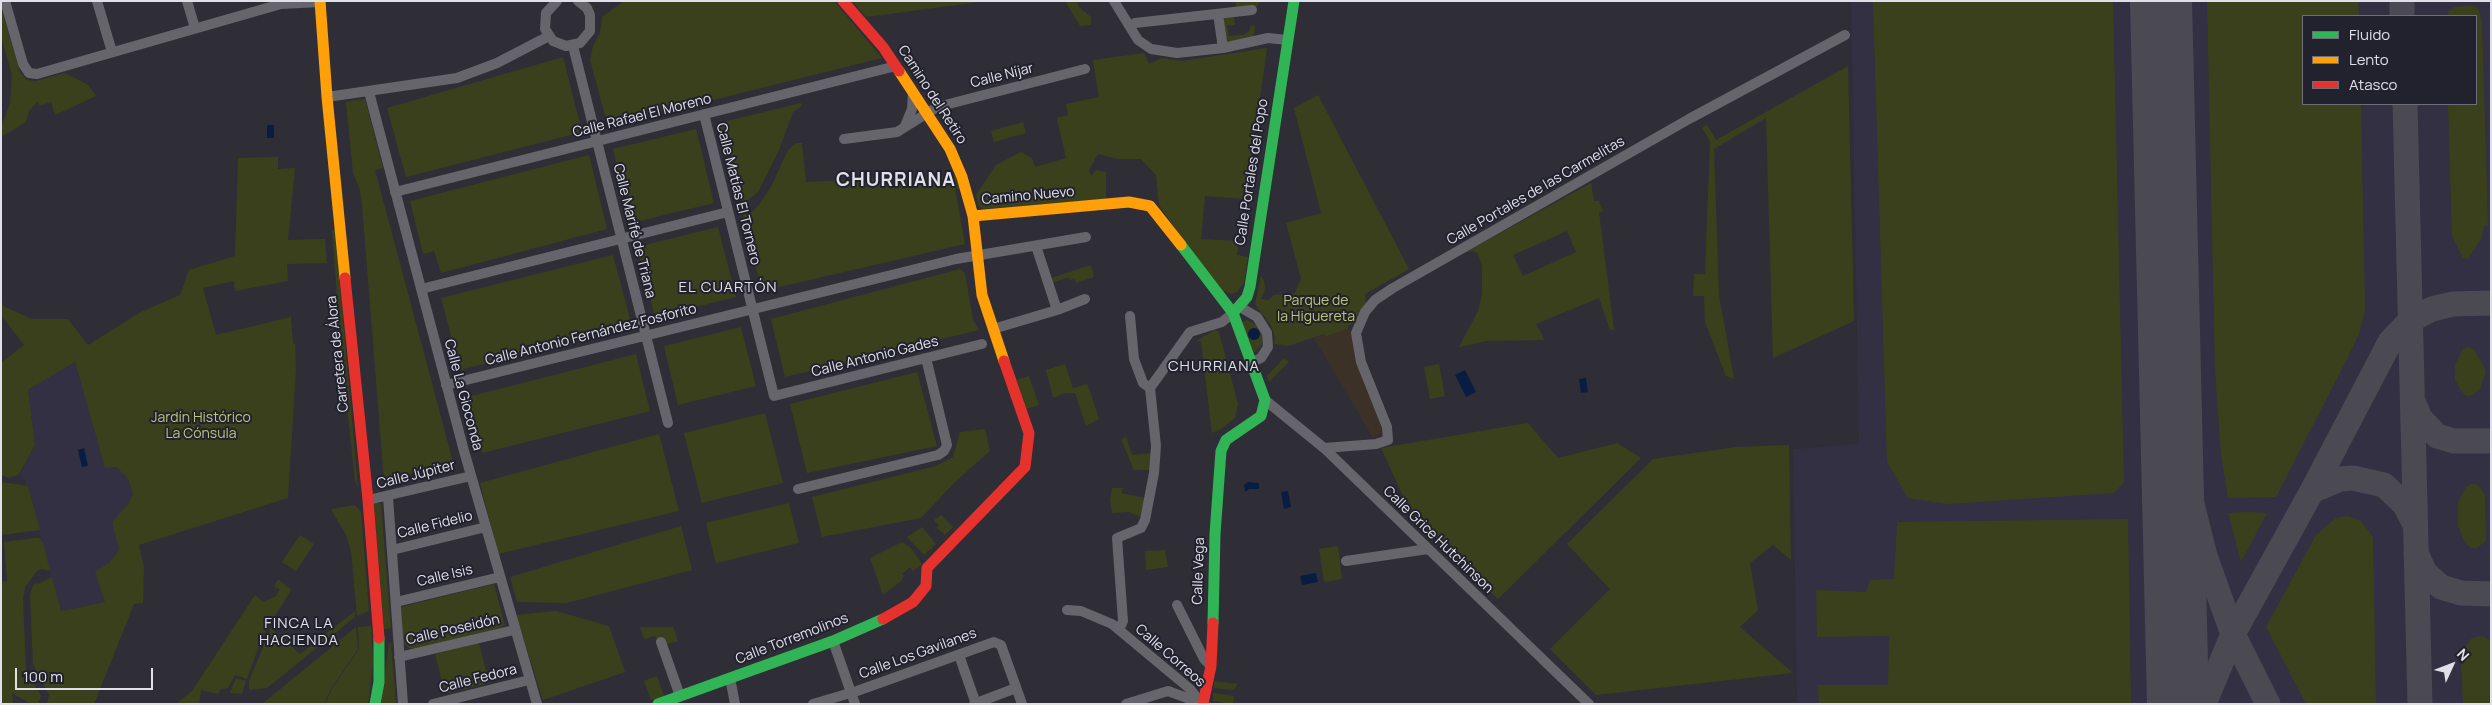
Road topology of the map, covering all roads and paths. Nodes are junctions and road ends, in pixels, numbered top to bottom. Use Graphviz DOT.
graph roads {
  1 [pos="5,1"];
  2 [pos="97,1"];
  3 [pos="187,1"];
  4 [pos="557,1"];
  5 [pos="596,1"];
  6 [pos="844,1"];
  7 [pos="1114,1"];
  8 [pos="1294,1"];
  9 [pos="320,2"];
  10 [pos="280,3"];
  11 [pos="582,4"];
  12 [pos="1252,10"];
  13 [pos="1218,14"];
  14 [pos="1136,23"];
  15 [pos="195,28"];
  16 [pos="1844,35"];
  17 [pos="548,36"];
  18 [pos="1288,40"];
  19 [pos="573,46"];
  20 [pos="1223,48"];
  21 [pos="112,52"];
  22 [pos="896,66"];
  23 [pos="1086,69"];
  24 [pos="369,92"];
  25 [pos="913,92"];
  26 [pos="327,97"];
  27 [pos="704,114"];
  28 [pos="929,116"];
  29 [pos="903,129"];
  30 [pos="844,139"];
  31 [pos="598,141"];
  32 [pos="396,192"];
  33 [pos="728,212"];
  34 [pos="974,216"];
  35 [pos="1086,237"];
  36 [pos="622,238"];
  37 [pos="1036,246"];
  38 [pos="977,256"];
  39 [pos="421,289"];
  40 [pos="1085,299"];
  41 [pos="753,309"];
  42 [pos="1058,310"];
  43 [pos="1236,310"];
  44 [pos="1130,316"];
  45 [pos="993,329"];
  46 [pos="645,335"];
  47 [pos="982,344"];
  48 [pos="926,358"];
  49 [pos="1250,362"];
  50 [pos="446,384"];
  51 [pos="1150,388"];
  52 [pos="774,396"];
  53 [pos="1265,400"];
  54 [pos="668,423"];
  55 [pos="1324,448"];
  56 [pos="471,476"];
  57 [pos="798,489"];
  58 [pos="388,497"];
  59 [pos="368,500"];
  60 [pos="486,527"];
  61 [pos="1428,549"];
  62 [pos="392,550"];
  63 [pos="1346,561"];
  64 [pos="500,578"];
  65 [pos="926,586"];
  66 [pos="396,602"];
  67 [pos="1177,605"];
  68 [pos="1070,610"];
  69 [pos="514,630"];
  70 [pos="1119,630"];
  71 [pos="834,641"];
  72 [pos="661,642"];
  73 [pos="959,655"];
  74 [pos="399,657"];
  75 [pos="1211,666"];
  76 [pos="730,678"];
  77 [pos="529,680"];
  78 [pos="1016,688"];
  79 [pos="851,692"];
  80 [pos="680,696"];
  81 [pos="375,704"];
  82 [pos="403,704"];
  83 [pos="433,704"];
  84 [pos="537,704"];
  85 [pos="658,704"];
  86 [pos="735,704"];
  87 [pos="813,704"];
  88 [pos="855,704"];
  89 [pos="975,704"];
  90 [pos="1022,704"];
  91 [pos="1126,704"];
  92 [pos="1202,704"];
  93 [pos="1589,704"];
  1 -- 21 [label="street"];
  2 -- 21 [label="street"];
  3 -- 15 [label="street"];
  4 -- 17 [label="street"];
  5 -- 11 [label="street"];
  6 -- 22 [label="street, Camino del Retiro"];
  7 -- 20 [label="street"];
  8 -- 18 [label="street, Calle Portales del Popo"];
  9 -- 10 [label="street"];
  9 -- 26 [label="street, Carretera de Álora"];
  10 -- 15 [label="street"];
  11 -- 19 [label="street"];
  12 -- 13 [label="street"];
  13 -- 14 [label="street"];
  13 -- 20 [label="street"];
  15 -- 21 [label="street"];
  16 -- 55 [label="street, Calle Portales de las Carmelitas"];
  17 -- 19 [label="street"];
  17 -- 24 [label="street"];
  18 -- 20 [label="street"];
  18 -- 43 [label="street, Calle Portales del Popo"];
  19 -- 31 [label="street, Calle Marifé de Triana"];
  22 -- 25 [label="street, Camino del Retiro"];
  22 -- 27 [label="street, Calle Rafael El Moreno"];
  23 -- 28 [label="street, Calle Níjar"];
  24 -- 26 [label="street"];
  24 -- 32 [label="street, Calle La Gioconda"];
  25 -- 28 [label="street, Camino del Retiro"];
  25 -- 29 [label="street"];
  26 -- 59 [label="street, Carretera de Álora"];
  27 -- 31 [label="street, Calle Rafael El Moreno"];
  27 -- 33 [label="street, Calle Matías El Tornero"];
  28 -- 29 [label="street, Calle Níjar"];
  28 -- 34 [label="street, Camino del Retiro"];
  29 -- 30 [label="street"];
  31 -- 32 [label="street, Calle Rafael El Moreno"];
  31 -- 36 [label="street, Calle Marifé de Triana"];
  32 -- 39 [label="street, Calle La Gioconda"];
  33 -- 36 [label="street"];
  33 -- 41 [label="street, Calle Matías El Tornero"];
  34 -- 38 [label="street, Camino Nuevo"];
  34 -- 43 [label="street, Camino Nuevo"];
  35 -- 37 [label="street, Calle Antonio Fernández Fosforito"];
  36 -- 39 [label="street"];
  36 -- 46 [label="street, Calle Marifé de Triana"];
  37 -- 38 [label="street, Calle Antonio Fernández Fosforito"];
  37 -- 42 [label="street"];
  38 -- 41 [label="street, Calle Antonio Fernández Fosforito"];
  38 -- 45 [label="street, Camino Nuevo"];
  39 -- 50 [label="street, Calle La Gioconda"];
  40 -- 42 [label="street"];
  41 -- 46 [label="street, Calle Antonio Fernández Fosforito"];
  41 -- 52 [label="street, Calle Matías El Tornero"];
  42 -- 45 [label="street"];
  43 -- 49 [label="street, Camino Nuevo"];
  43 -- 49 [label="street"];
  43 -- 51 [label="street"];
  44 -- 51 [label="street"];
  45 -- 65 [label="street, Camino Nuevo"];
  46 -- 50 [label="street, Calle Antonio Fernández Fosforito"];
  46 -- 54 [label="street, Calle Marifé de Triana"];
  47 -- 48 [label="street, Calle Antonio Gades"];
  48 -- 52 [label="street, Calle Antonio Gades"];
  48 -- 57 [label="street"];
  49 -- 53 [label="street, Camino Nuevo"];
  50 -- 56 [label="street, Calle La Gioconda"];
  51 -- 70 [label="street"];
  53 -- 55 [label="street, Calle Grice Hutchinson"];
  53 -- 75 [label="street, Calle Vega"];
  55 -- 61 [label="street, Calle Grice Hutchinson"];
  56 -- 58 [label="street, Calle Júpiter"];
  56 -- 60 [label="street, Calle La Gioconda"];
  58 -- 59 [label="street, Calle Júpiter"];
  58 -- 62 [label="street"];
  59 -- 81 [label="street, Carretera de Álora"];
  60 -- 62 [label="street, Calle Fidelio"];
  60 -- 64 [label="street, Calle La Gioconda"];
  61 -- 63 [label="street"];
  61 -- 93 [label="street, Calle Grice Hutchinson"];
  62 -- 66 [label="street"];
  64 -- 66 [label="street, Calle Isis"];
  64 -- 69 [label="street, Calle La Gioconda"];
  65 -- 71 [label="street, Calle Torremolinos"];
  66 -- 74 [label="street"];
  67 -- 75 [label="street"];
  68 -- 70 [label="street, Calle Correos"];
  69 -- 74 [label="street, Calle Poseidón"];
  69 -- 77 [label="street, Calle La Gioconda"];
  70 -- 92 [label="street, Calle Correos"];
  71 -- 76 [label="street, Calle Torremolinos"];
  71 -- 79 [label="street"];
  72 -- 80 [label="street"];
  73 -- 78 [label="street, Calle Los Gavilanes"];
  73 -- 79 [label="street, Calle Los Gavilanes"];
  73 -- 89 [label="street"];
  74 -- 82 [label="street"];
  75 -- 92 [label="street, Calle Vega"];
  76 -- 80 [label="street, Calle Torremolinos"];
  76 -- 86 [label="street"];
  77 -- 83 [label="street, Calle Fedora"];
  77 -- 84 [label="street, Calle La Gioconda"];
  78 -- 89 [label="street"];
  78 -- 90 [label="street, Calle Los Gavilanes"];
  79 -- 87 [label="street, Calle Los Gavilanes"];
  79 -- 88 [label="street"];
  80 -- 85 [label="street, Calle Torremolinos"];
  91 -- 92 [label="street"];
}
